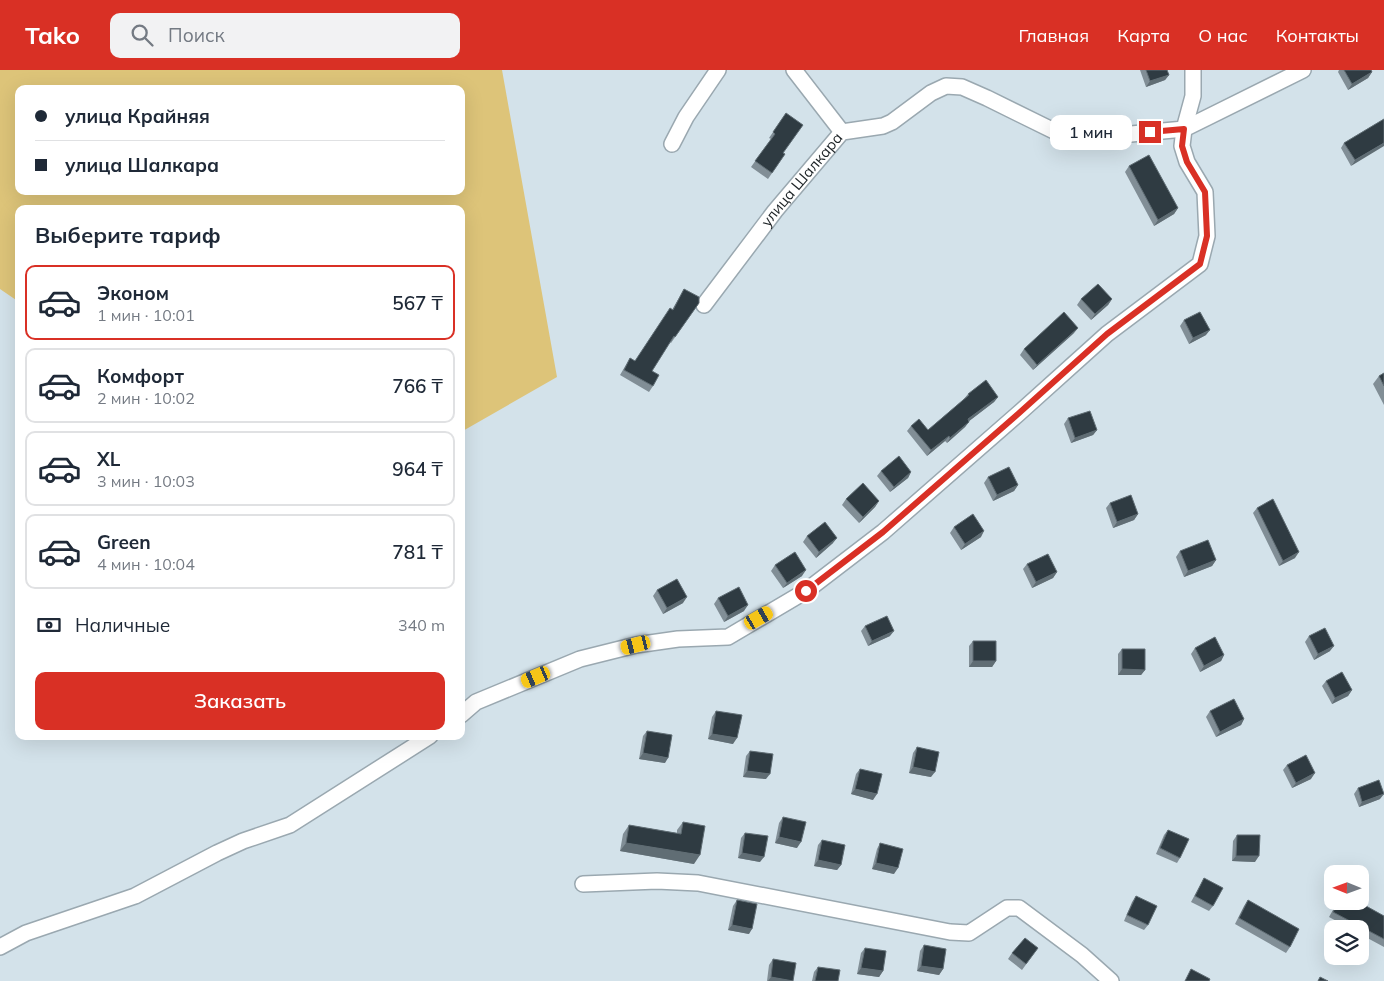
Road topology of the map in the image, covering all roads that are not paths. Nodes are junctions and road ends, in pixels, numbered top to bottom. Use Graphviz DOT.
graph roads {
  1 [pos="718,70"];
  2 [pos="794,70"];
  3 [pos="1192,70"];
  4 [pos="1303,70"];
  5 [pos="1184,129"];
  6 [pos="842,132"];
  7 [pos="672,144"];
  8 [pos="704,305"];
  9 [pos="465,712"];
  10 [pos="423,740"];
  11 [pos="583,884"];
  12 [pos="0,947"];
  13 [pos="1111,981"];
  1 -- 7 [label="street"];
  2 -- 6 [label="street"];
  3 -- 5 [label="street"];
  4 -- 5 [label="street"];
  5 -- 6 [label="street, улица Шалкара"];
  5 -- 9 [label="street"];
  6 -- 8 [label="street, улица Шалкара"];
  10 -- 12 [label="street"];
  11 -- 13 [label="street"];
}
